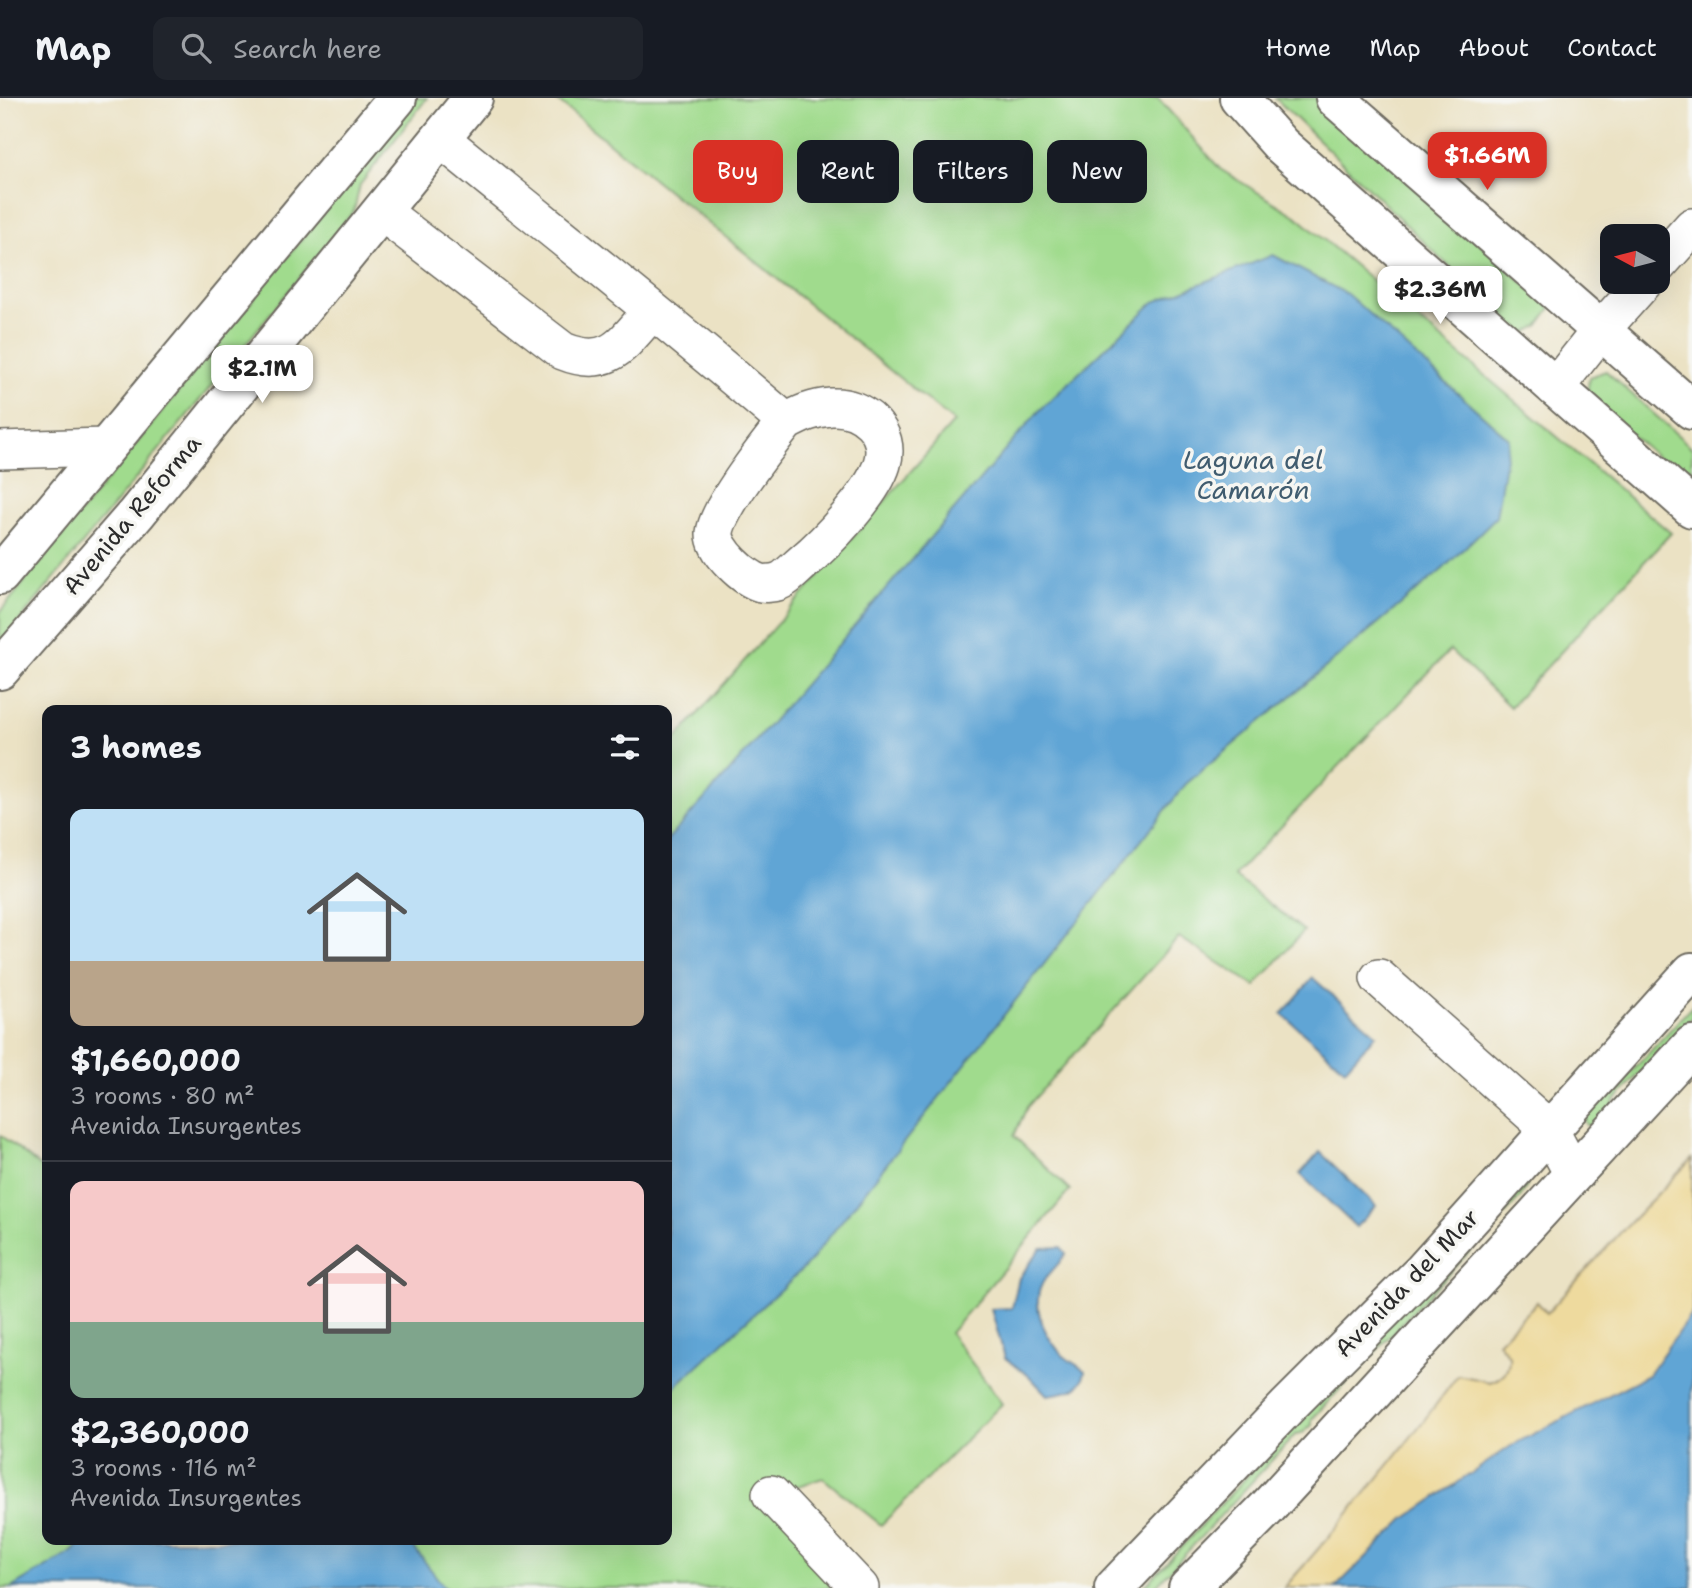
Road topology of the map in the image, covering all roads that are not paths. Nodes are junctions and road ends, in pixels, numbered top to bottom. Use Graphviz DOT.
graph roads {
  1 [pos="397,98"];
  2 [pos="473,98"];
  3 [pos="1239,98"];
  4 [pos="1335,98"];
  5 [pos="441,139"];
  6 [pos="382,212"];
  7 [pos="1692,227"];
  8 [pos="1670,252"];
  9 [pos="1633,294"];
  10 [pos="652,311"];
  11 [pos="1600,331"];
  12 [pos="1555,388"];
  13 [pos="1692,410"];
  14 [pos="786,422"];
  15 [pos="106,447"];
  16 [pos="0,450"];
  17 [pos="1692,508"];
  18 [pos="0,575"];
  19 [pos="0,670"];
  20 [pos="1692,972"];
  21 [pos="1379,978"];
  22 [pos="1692,1045"];
  23 [pos="1549,1129"];
  24 [pos="1573,1174"];
  25 [pos="771,1494"];
  26 [pos="860,1588"];
  27 [pos="1114,1588"];
  28 [pos="1188,1588"];
  1 -- 15 [label="main road"];
  2 -- 5 [label="main road, Avenida Reforma"];
  3 -- 12 [label="main road"];
  4 -- 11 [label="main road"];
  5 -- 6 [label="main road, Avenida Reforma"];
  5 -- 10 [label="street"];
  6 -- 10 [label="street"];
  6 -- 19 [label="main road, Avenida Reforma"];
  7 -- 8 [label="street"];
  9 -- 11 [label="street"];
  10 -- 14 [label="street"];
  11 -- 12 [label="street"];
  11 -- 13 [label="main road"];
  12 -- 17 [label="main road"];
  14 -- 14 [label="street"];
  15 -- 16 [label="street"];
  15 -- 18 [label="main road"];
  20 -- 23 [label="main road, Avenida del Mar"];
  21 -- 23 [label="street"];
  22 -- 24 [label="main road, Avenida del Mar"];
  23 -- 24 [label="street"];
  23 -- 27 [label="main road, Avenida del Mar"];
  24 -- 28 [label="main road, Avenida del Mar"];
  25 -- 26 [label="street"];
}
